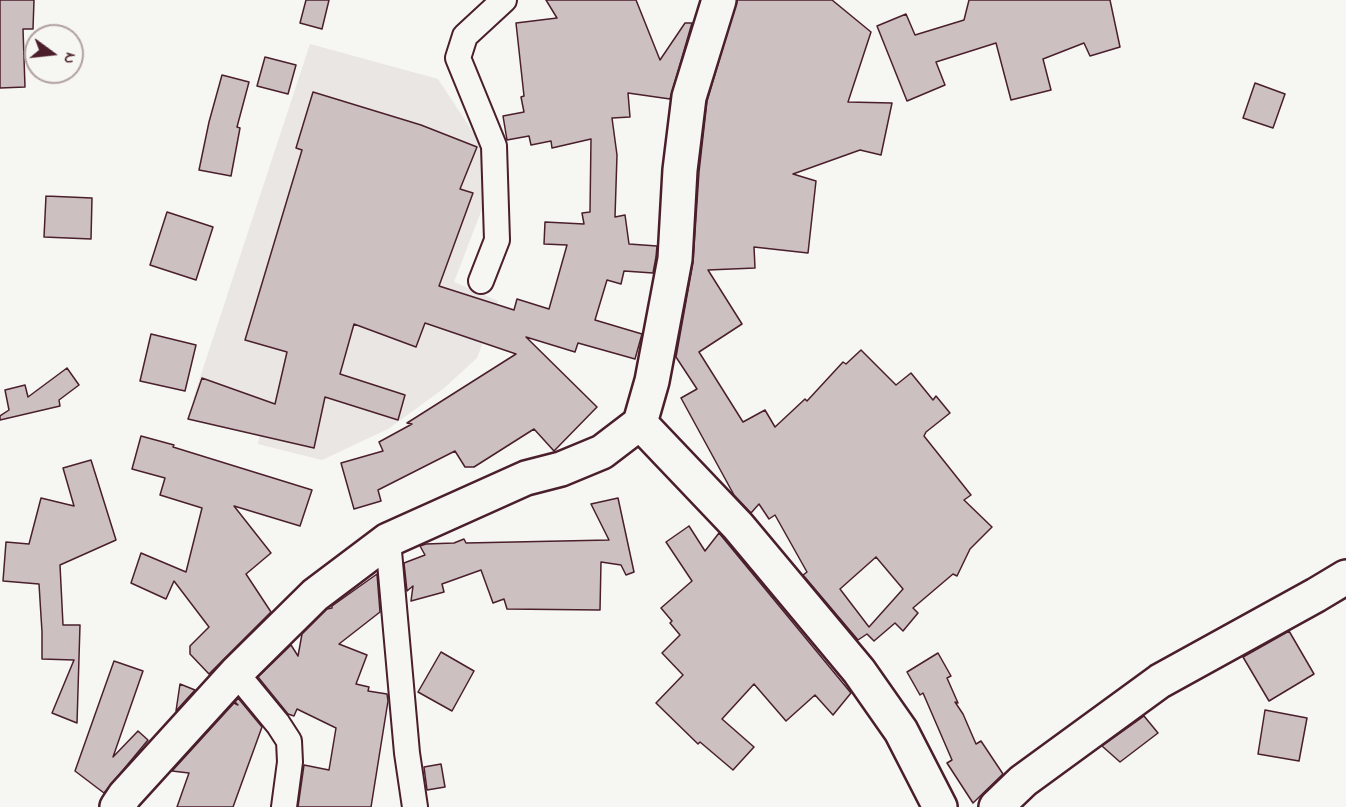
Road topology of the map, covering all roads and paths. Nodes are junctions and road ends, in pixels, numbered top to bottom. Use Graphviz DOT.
graph roads {
  1 [pos="504,0"];
  2 [pos="719,0"];
  3 [pos="481,281"];
  4 [pos="640,423"];
  5 [pos="388,540"];
  6 [pos="1346,577"];
  7 [pos="236,674"];
  8 [pos="117,807"];
  9 [pos="284,807"];
  10 [pos="415,807"];
  11 [pos="940,807"];
  12 [pos="996,807"];
  1 -- 3 [label="street"];
  2 -- 4 [label="main road"];
  4 -- 5 [label="main road"];
  4 -- 11 [label="main road"];
  5 -- 7 [label="main road"];
  5 -- 10 [label="street"];
  6 -- 12 [label="main road"];
  7 -- 8 [label="main road"];
  7 -- 9 [label="street"];
}
